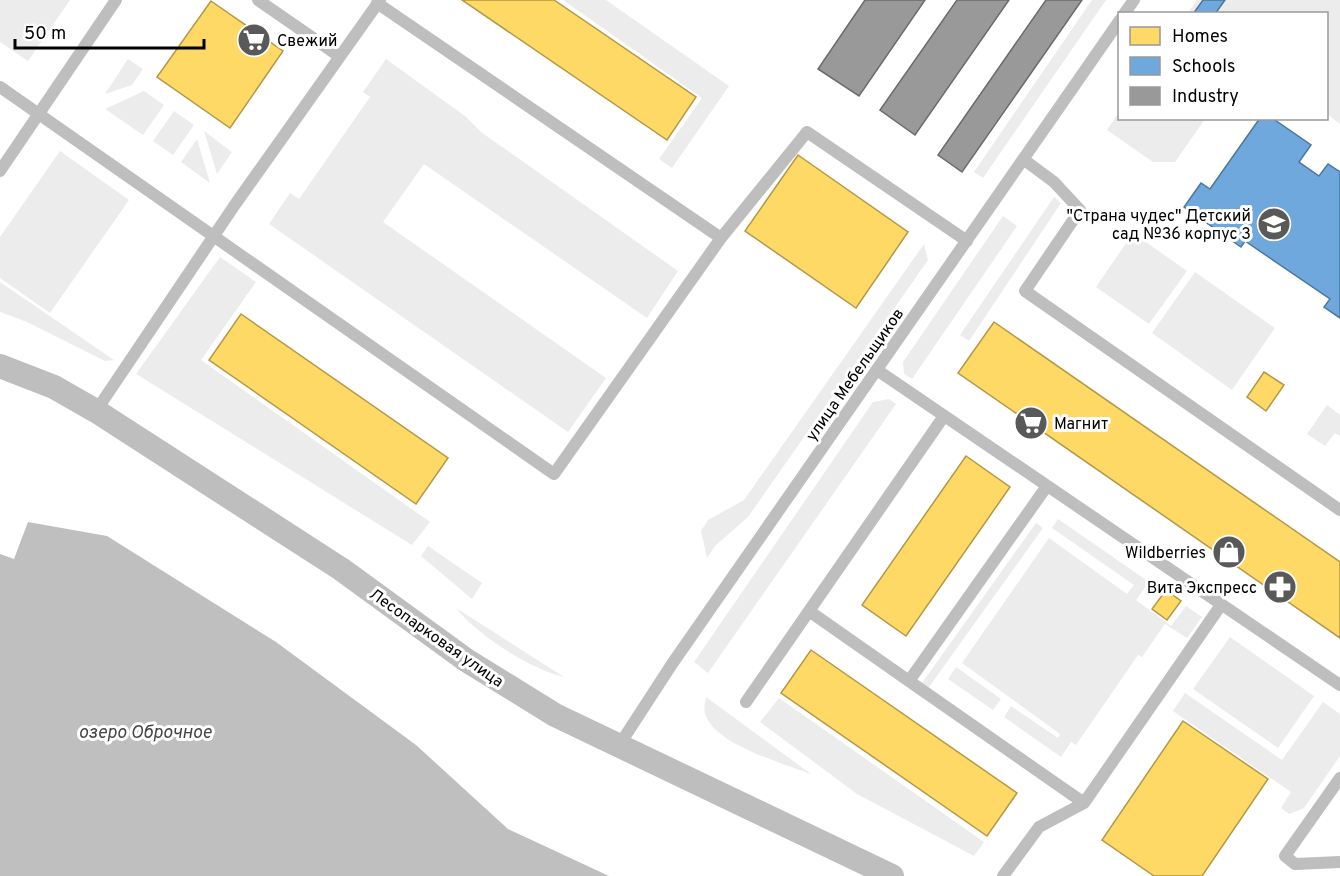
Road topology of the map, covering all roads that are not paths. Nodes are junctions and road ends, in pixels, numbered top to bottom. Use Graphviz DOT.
graph roads {
  1 [pos="116,0"];
  2 [pos="258,0"];
  3 [pos="379,1"];
  4 [pos="1118,21"];
  5 [pos="339,56"];
  6 [pos="0,87"];
  7 [pos="39,114"];
  8 [pos="1023,159"];
  9 [pos="0,171"];
  10 [pos="214,235"];
  11 [pos="721,238"];
  12 [pos="967,242"];
  13 [pos="0,366"];
  14 [pos="878,370"];
  15 [pos="96,411"];
  16 [pos="944,416"];
  17 [pos="1047,486"];
  18 [pos="1340,510"];
  19 [pos="1221,605"];
  20 [pos="809,611"];
  21 [pos="909,681"];
  22 [pos="1340,686"];
  23 [pos="746,702"];
  24 [pos="618,747"];
  25 [pos="1340,778"];
  26 [pos="1084,804"];
  27 [pos="1340,862"];
  28 [pos="892,876"];
  29 [pos="1003,876"];
  1 -- 7 [label="lane"];
  2 -- 5 [label="lane"];
  3 -- 5 [label="lane"];
  3 -- 11 [label="lane"];
  4 -- 8 [label="lane, улица Мебельщиков"];
  5 -- 10 [label="lane"];
  6 -- 7 [label="lane"];
  7 -- 9 [label="lane"];
  7 -- 10 [label="lane"];
  8 -- 12 [label="lane, улица Мебельщиков"];
  8 -- 18 [label="lane"];
  10 -- 11 [label="lane"];
  10 -- 15 [label="lane"];
  11 -- 12 [label="lane"];
  12 -- 14 [label="lane, улица Мебельщиков"];
  13 -- 15 [label="street, Лесопарковая улица"];
  14 -- 16 [label="lane"];
  14 -- 24 [label="lane, улица Мебельщиков"];
  15 -- 24 [label="street, Лесопарковая улица"];
  16 -- 17 [label="lane"];
  16 -- 20 [label="lane"];
  17 -- 19 [label="lane"];
  17 -- 21 [label="lane"];
  19 -- 22 [label="lane"];
  19 -- 26 [label="lane"];
  20 -- 21 [label="lane"];
  20 -- 23 [label="lane"];
  21 -- 26 [label="lane"];
  24 -- 28 [label="street, Лесопарковая улица"];
  25 -- 27 [label="lane"];
  26 -- 29 [label="lane"];
}
